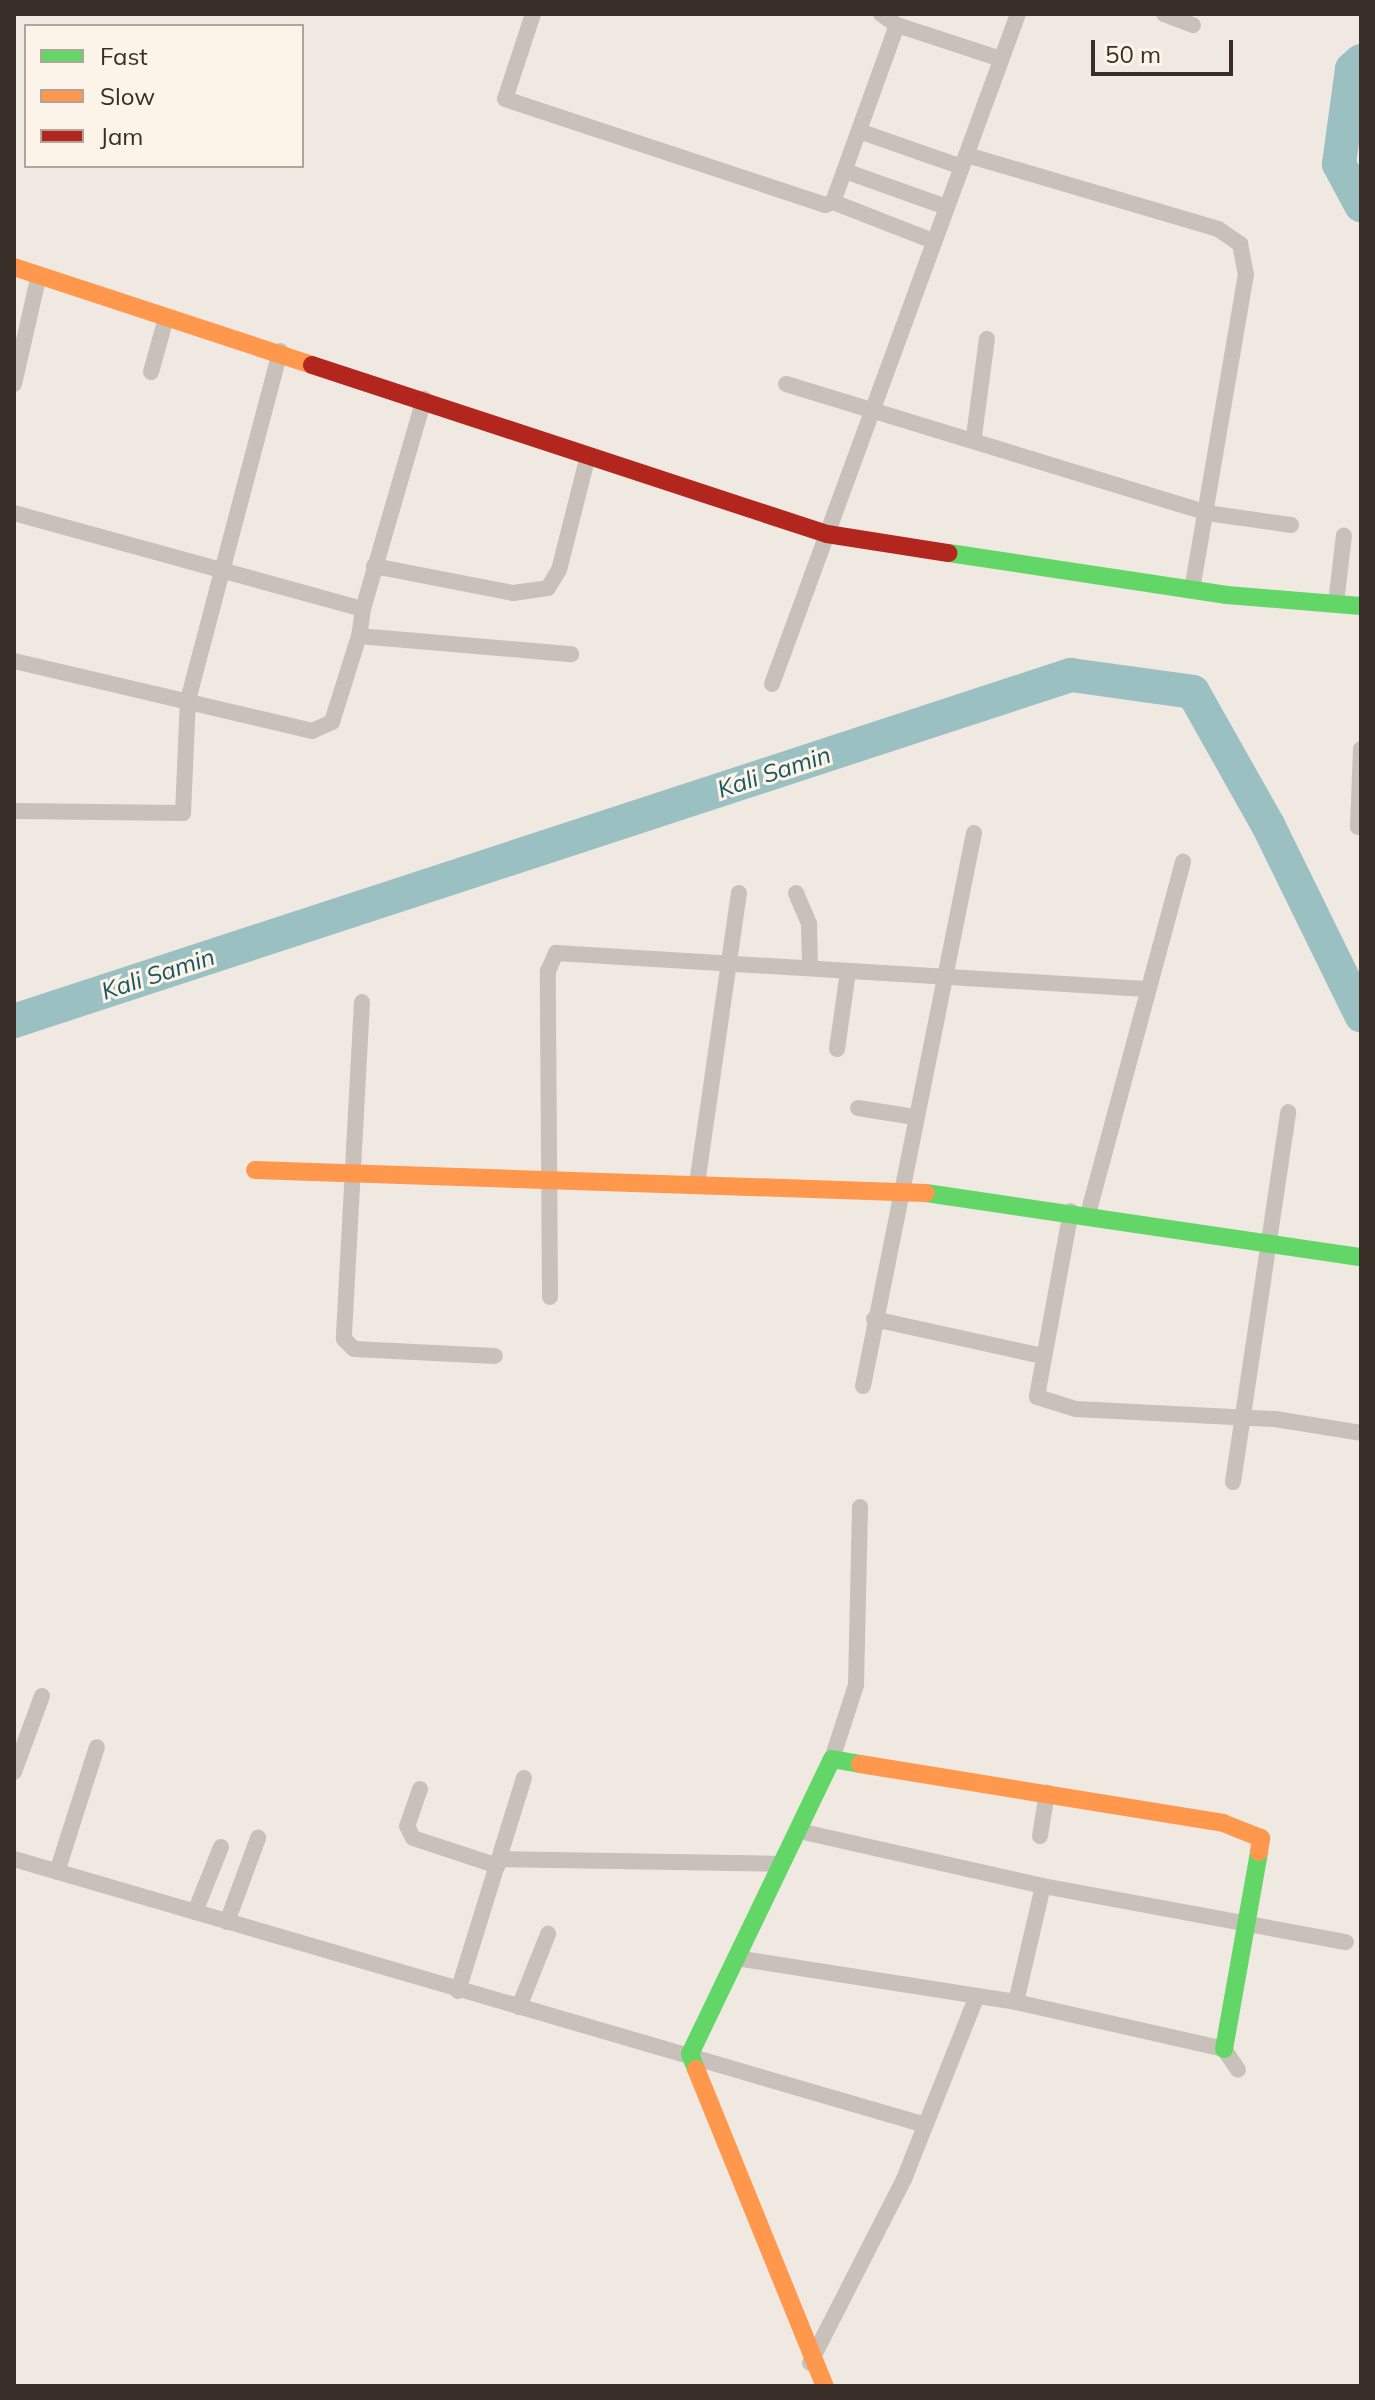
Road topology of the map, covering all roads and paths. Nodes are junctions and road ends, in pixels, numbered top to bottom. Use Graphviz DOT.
graph roads {
  1 [pos="533,14"];
  2 [pos="881,14"];
  3 [pos="1018,14"];
  4 [pos="1164,14"];
  5 [pos="897,25"];
  6 [pos="1193,25"];
  7 [pos="1001,59"];
  8 [pos="859,131"];
  9 [pos="964,161"];
  10 [pos="845,171"];
  11 [pos="833,202"];
  12 [pos="946,207"];
  13 [pos="933,241"];
  14 [pos="14,267"];
  15 [pos="39,275"];
  16 [pos="166,318"];
  17 [pos="987,339"];
  18 [pos="280,351"];
  19 [pos="151,372"];
  20 [pos="14,384"];
  21 [pos="786,384"];
  22 [pos="424,399"];
  23 [pos="868,411"];
  24 [pos="974,436"];
  25 [pos="587,459"];
  26 [pos="14,513"];
  27 [pos="1207,513"];
  28 [pos="1291,525"];
  29 [pos="827,534"];
  30 [pos="1344,535"];
  31 [pos="374,566"];
  32 [pos="220,568"];
  33 [pos="1192,590"];
  34 [pos="1336,603"];
  35 [pos="1361,606"];
  36 [pos="363,609"];
  37 [pos="359,636"];
  38 [pos="571,654"];
  39 [pos="14,661"];
  40 [pos="772,684"];
  41 [pos="188,700"];
  42 [pos="1361,749"];
  43 [pos="14,811"];
  44 [pos="1358,827"];
  45 [pos="974,833"];
  46 [pos="1183,862"];
  47 [pos="739,893"];
  48 [pos="796,893"];
  49 [pos="730,960"];
  50 [pos="810,968"];
  51 [pos="848,972"];
  52 [pos="941,980"];
  53 [pos="1146,989"];
  54 [pos="362,1002"];
  55 [pos="837,1049"];
  56 [pos="858,1108"];
  57 [pos="1288,1112"];
  58 [pos="914,1117"];
  59 [pos="255,1170"];
  60 [pos="352,1175"];
  61 [pos="548,1180"];
  62 [pos="697,1184"];
  63 [pos="899,1189"];
  64 [pos="1079,1213"];
  65 [pos="1268,1243"];
  66 [pos="1361,1257"];
  67 [pos="550,1297"];
  68 [pos="874,1319"];
  69 [pos="495,1356"];
  70 [pos="1042,1356"];
  71 [pos="863,1386"];
  72 [pos="1240,1416"];
  73 [pos="1361,1433"];
  74 [pos="1233,1482"];
  75 [pos="860,1507"];
  76 [pos="42,1696"];
  77 [pos="97,1747"];
  78 [pos="832,1759"];
  79 [pos="14,1772"];
  80 [pos="524,1778"];
  81 [pos="420,1789"];
  82 [pos="1047,1793"];
  83 [pos="799,1831"];
  84 [pos="1040,1836"];
  85 [pos="258,1838"];
  86 [pos="221,1847"];
  87 [pos="14,1859"];
  88 [pos="499,1863"];
  89 [pos="781,1864"];
  90 [pos="57,1872"];
  91 [pos="1043,1886"];
  92 [pos="195,1912"];
  93 [pos="227,1922"];
  94 [pos="1247,1925"];
  95 [pos="548,1934"];
  96 [pos="1346,1942"];
  97 [pos="736,1958"];
  98 [pos="458,1991"];
  99 [pos="975,2001"];
  100 [pos="1016,2002"];
  101 [pos="519,2007"];
  102 [pos="1224,2049"];
  103 [pos="690,2054"];
  104 [pos="1238,2070"];
  105 [pos="922,2124"];
  106 [pos="810,2363"];
  107 [pos="825,2386"];
  1 -- 11 [label="street"];
  2 -- 5 [label="street"];
  3 -- 7 [label="street"];
  4 -- 6 [label="street"];
  5 -- 7 [label="street"];
  5 -- 8 [label="street"];
  7 -- 9 [label="street"];
  8 -- 9 [label="street"];
  8 -- 10 [label="street"];
  9 -- 12 [label="street"];
  9 -- 27 [label="street"];
  10 -- 11 [label="street"];
  10 -- 12 [label="street"];
  11 -- 13 [label="street"];
  12 -- 13 [label="street"];
  13 -- 23 [label="street"];
  14 -- 15 [label="street"];
  15 -- 16 [label="street"];
  15 -- 20 [label="street"];
  16 -- 18 [label="street"];
  16 -- 19 [label="street"];
  17 -- 24 [label="street"];
  18 -- 22 [label="street"];
  18 -- 32 [label="street"];
  21 -- 23 [label="street"];
  22 -- 25 [label="street"];
  22 -- 31 [label="street"];
  23 -- 24 [label="street"];
  23 -- 29 [label="street"];
  24 -- 27 [label="street"];
  25 -- 29 [label="street"];
  25 -- 31 [label="street"];
  26 -- 32 [label="street"];
  27 -- 28 [label="street"];
  27 -- 33 [label="street"];
  29 -- 33 [label="street"];
  29 -- 40 [label="street"];
  30 -- 34 [label="street"];
  31 -- 36 [label="street"];
  32 -- 36 [label="street"];
  32 -- 41 [label="street"];
  33 -- 34 [label="street"];
  34 -- 35 [label="street"];
  36 -- 37 [label="street"];
  37 -- 38 [label="street"];
  37 -- 41 [label="street"];
  39 -- 41 [label="street"];
  41 -- 43 [label="street"];
  42 -- 44 [label="street"];
  45 -- 52 [label="street"];
  46 -- 53 [label="street"];
  47 -- 49 [label="street"];
  48 -- 50 [label="street"];
  49 -- 50 [label="street"];
  49 -- 61 [label="street"];
  49 -- 62 [label="street"];
  50 -- 51 [label="street"];
  51 -- 52 [label="street"];
  51 -- 55 [label="street"];
  52 -- 53 [label="street"];
  52 -- 58 [label="street"];
  53 -- 64 [label="street"];
  54 -- 60 [label="street"];
  56 -- 58 [label="street"];
  57 -- 65 [label="street"];
  58 -- 63 [label="street"];
  59 -- 60 [label="street"];
  60 -- 61 [label="street"];
  60 -- 69 [label="street"];
  61 -- 62 [label="street"];
  61 -- 67 [label="street"];
  62 -- 63 [label="street"];
  63 -- 64 [label="street"];
  63 -- 68 [label="street"];
  64 -- 65 [label="street"];
  64 -- 70 [label="street"];
  65 -- 66 [label="street"];
  65 -- 72 [label="street"];
  68 -- 70 [label="street"];
  68 -- 71 [label="street"];
  70 -- 72 [label="street"];
  72 -- 73 [label="street"];
  72 -- 74 [label="street"];
  75 -- 78 [label="street"];
  76 -- 79 [label="street"];
  77 -- 90 [label="street"];
  78 -- 82 [label="street"];
  78 -- 83 [label="street"];
  80 -- 88 [label="street"];
  81 -- 88 [label="street"];
  82 -- 84 [label="street"];
  82 -- 94 [label="street"];
  83 -- 89 [label="street"];
  83 -- 91 [label="street"];
  85 -- 93 [label="street"];
  86 -- 92 [label="street"];
  87 -- 90 [label="street"];
  88 -- 89 [label="street"];
  88 -- 98 [label="street"];
  89 -- 97 [label="street"];
  90 -- 92 [label="street"];
  91 -- 94 [label="street"];
  91 -- 100 [label="street"];
  92 -- 93 [label="street"];
  93 -- 98 [label="street"];
  94 -- 96 [label="street"];
  94 -- 102 [label="street"];
  95 -- 101 [label="street"];
  97 -- 99 [label="street"];
  97 -- 103 [label="street"];
  98 -- 101 [label="street"];
  99 -- 100 [label="street"];
  99 -- 105 [label="street"];
  100 -- 102 [label="street"];
  101 -- 103 [label="street"];
  102 -- 104 [label="street"];
  103 -- 105 [label="street"];
  103 -- 106 [label="street"];
  105 -- 106 [label="street"];
  106 -- 107 [label="street"];
}
